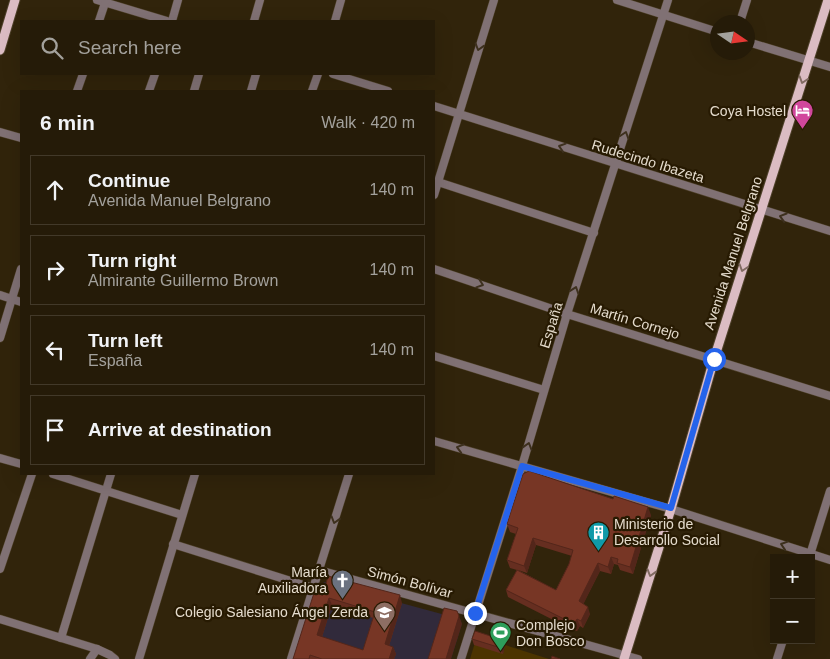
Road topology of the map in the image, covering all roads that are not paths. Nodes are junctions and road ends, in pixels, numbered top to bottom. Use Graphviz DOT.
graph roads {
  1 [pos="15,0"];
  2 [pos="178,0"];
  3 [pos="260,0"];
  4 [pos="341,0"];
  5 [pos="494,0"];
  6 [pos="617,0"];
  7 [pos="668,0"];
  8 [pos="747,0"];
  9 [pos="828,0"];
  10 [pos="102,1"];
  11 [pos="663,14"];
  12 [pos="742,15"];
  13 [pos="99,20"];
  14 [pos="164,20"];
  15 [pos="172,20"];
  16 [pos="254,20"];
  17 [pos="334,20"];
  18 [pos="710,29"];
  19 [pos="755,44"];
  20 [pos="0,50"];
  21 [pos="809,60"];
  22 [pos="830,67"];
  23 [pos="82,75"];
  24 [pos="155,75"];
  25 [pos="199,75"];
  26 [pos="256,75"];
  27 [pos="318,75"];
  28 [pos="336,75"];
  29 [pos="77,90"];
  30 [pos="149,90"];
  31 [pos="194,90"];
  32 [pos="251,90"];
  33 [pos="312,90"];
  34 [pos="385,90"];
  35 [pos="435,106"];
  36 [pos="458,114"];
  37 [pos="0,132"];
  38 [pos="20,138"];
  39 [pos="616,164"];
  40 [pos="438,182"];
  41 [pos="435,192"];
  42 [pos="762,210"];
  43 [pos="830,231"];
  44 [pos="594,233"];
  45 [pos="435,269"];
  46 [pos="20,273"];
  47 [pos="0,295"];
  48 [pos="12,299"];
  49 [pos="20,302"];
  50 [pos="567,314"];
  51 [pos="0,338"];
  52 [pos="435,356"];
  53 [pos="714,359"];
  54 [pos="544,390"];
  55 [pos="830,396"];
  56 [pos="435,441"];
  57 [pos="0,458"];
  58 [pos="20,464"];
  59 [pos="522,466"];
  60 [pos="32,475"];
  61 [pos="56,475"];
  62 [pos="111,475"];
  63 [pos="194,475"];
  64 [pos="349,475"];
  65 [pos="106,490"];
  66 [pos="830,491"];
  67 [pos="671,508"];
  68 [pos="182,515"];
  69 [pos="173,544"];
  70 [pos="804,554"];
  71 [pos="811,554"];
  72 [pos="815,557"];
  73 [pos="830,560"];
  74 [pos="0,569"];
  75 [pos="320,570"];
  76 [pos="313,588"];
  77 [pos="475,613"];
  78 [pos="0,619"];
  79 [pos="61,638"];
  80 [pos="782,644"];
  81 [pos="97,650"];
  82 [pos="625,657"];
  83 [pos="90,659"];
  84 [pos="114,659"];
  85 [pos="139,659"];
  86 [pos="291,659"];
  87 [pos="461,659"];
  88 [pos="638,659"];
  89 [pos="777,659"];
  1 -- 20 [label="main road"];
  2 -- 15 [label="street"];
  3 -- 16 [label="street"];
  4 -- 17 [label="street"];
  5 -- 36 [label="street, one-way"];
  6 -- 11 [label="street"];
  7 -- 11 [label="street, España"];
  8 -- 12 [label="street"];
  9 -- 21 [label="main road, Avenida Manuel Belgrano"];
  10 -- 13 [label="street"];
  10 -- 14 [label="street"];
  11 -- 18 [label="street"];
  39 -- 11 [label="street, España, one-way"];
  19 -- 21 [label="street"];
  21 -- 22 [label="street"];
  21 -- 42 [label="main road, Avenida Manuel Belgrano, one-way"];
  23 -- 29 [label="street"];
  24 -- 30 [label="street"];
  25 -- 31 [label="street"];
  26 -- 32 [label="street"];
  27 -- 33 [label="street"];
  28 -- 34 [label="street"];
  35 -- 36 [label="street, Rudecindo Ibazeta"];
  39 -- 36 [label="street, Rudecindo Ibazeta, one-way"];
  36 -- 40 [label="street"];
  37 -- 38 [label="street"];
  39 -- 42 [label="street, Rudecindo Ibazeta"];
  39 -- 44 [label="street, España"];
  40 -- 41 [label="street"];
  40 -- 44 [label="street"];
  43 -- 42 [label="street, Rudecindo Ibazeta, one-way"];
  42 -- 53 [label="main road, Avenida Manuel Belgrano, one-way"];
  50 -- 44 [label="street, España, one-way"];
  45 -- 50 [label="street, Martín Cornejo, one-way"];
  46 -- 48 [label="street"];
  47 -- 48 [label="street"];
  48 -- 49 [label="street"];
  48 -- 51 [label="street"];
  50 -- 53 [label="street, Martín Cornejo"];
  50 -- 54 [label="street, España"];
  52 -- 54 [label="street"];
  53 -- 55 [label="street, Martín Cornejo"];
  53 -- 67 [label="main road, Avenida Manuel Belgrano"];
  59 -- 54 [label="street, España, one-way"];
  59 -- 56 [label="street, one-way"];
  57 -- 58 [label="street"];
  59 -- 67 [label="street"];
  59 -- 77 [label="street, España"];
  60 -- 74 [label="street"];
  61 -- 65 [label="street"];
  62 -- 65 [label="street"];
  63 -- 68 [label="street"];
  64 -- 75 [label="street, one-way"];
  65 -- 68 [label="street"];
  65 -- 79 [label="street"];
  66 -- 71 [label="street"];
  70 -- 67 [label="street, one-way"];
  67 -- 82 [label="main road, Avenida Manuel Belgrano, one-way"];
  68 -- 69 [label="street"];
  69 -- 76 [label="street"];
  69 -- 85 [label="street"];
  72 -- 73 [label="street"];
  75 -- 76 [label="street"];
  75 -- 77 [label="street, Simón Bolívar"];
  76 -- 86 [label="street"];
  77 -- 82 [label="street, Simón Bolívar"];
  77 -- 87 [label="street, España"];
  78 -- 79 [label="street"];
  79 -- 81 [label="street"];
  80 -- 89 [label="street"];
  81 -- 83 [label="street"];
  81 -- 84 [label="street"];
  82 -- 88 [label="street, Simón Bolívar"];
}
